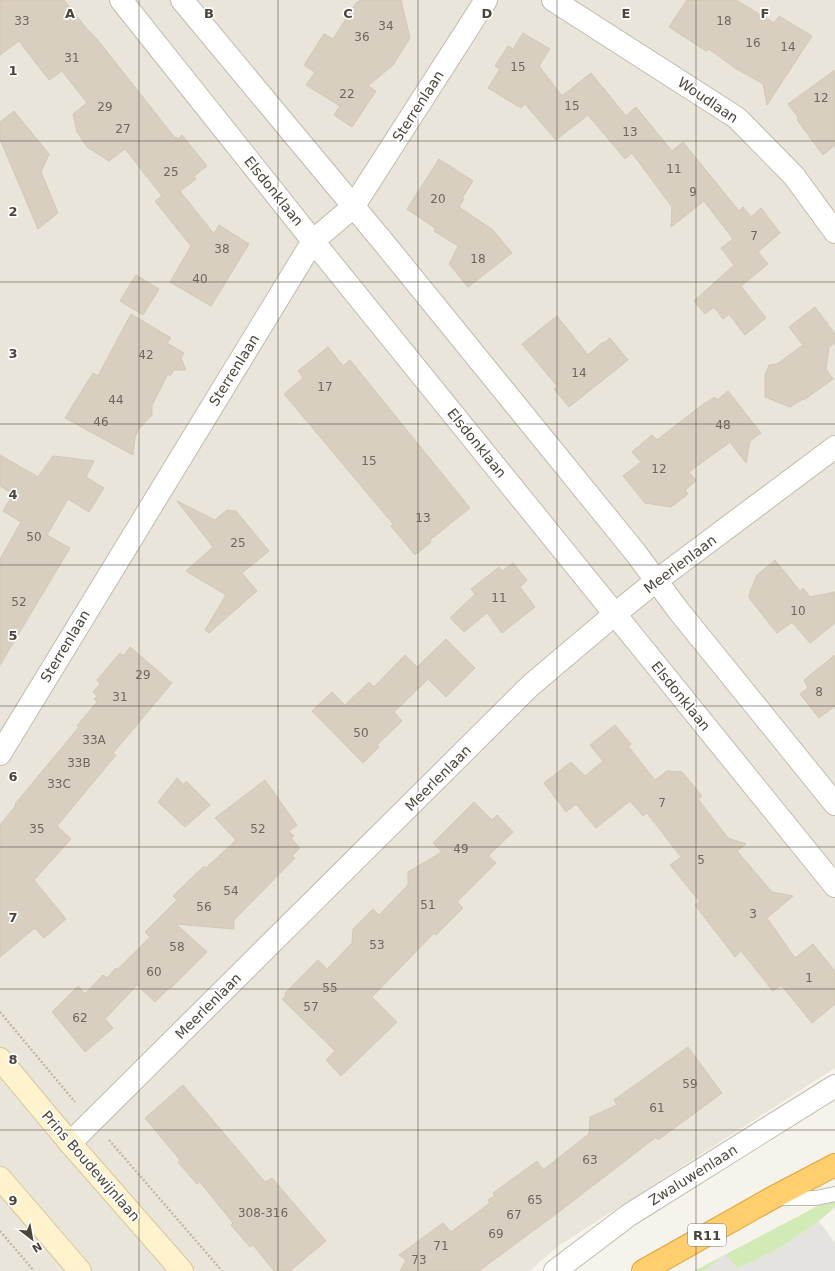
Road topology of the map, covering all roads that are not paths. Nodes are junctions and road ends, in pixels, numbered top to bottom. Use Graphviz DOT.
graph roads {
  1 [pos="121,0"];
  2 [pos="182,0"];
  3 [pos="486,0"];
  4 [pos="553,0"];
  5 [pos="354,207"];
  6 [pos="835,232"];
  7 [pos="313,240"];
  8 [pos="835,447"];
  9 [pos="656,582"];
  10 [pos="615,614"];
  11 [pos="0,754"];
  12 [pos="835,804"];
  13 [pos="835,886"];
  14 [pos="0,1059"];
  15 [pos="835,1086"];
  16 [pos="70,1143"];
  17 [pos="835,1165"];
  18 [pos="0,1178"];
  19 [pos="835,1194"];
  20 [pos="772,1198"];
  21 [pos="80,1271"];
  22 [pos="182,1271"];
  23 [pos="555,1271"];
  24 [pos="643,1271"];
  1 -- 7 [label="street, Elsdonklaan"];
  2 -- 5 [label="street"];
  3 -- 5 [label="street, Sterrenlaan"];
  4 -- 6 [label="street, Woudlaan"];
  5 -- 7 [label="street, Sterrenlaan"];
  5 -- 9 [label="street"];
  7 -- 10 [label="street, Elsdonklaan"];
  7 -- 11 [label="street, Sterrenlaan"];
  8 -- 9 [label="street, Meerlenlaan"];
  9 -- 10 [label="street, Meerlenlaan"];
  9 -- 12 [label="street"];
  10 -- 13 [label="street, Elsdonklaan"];
  10 -- 16 [label="street, Meerlenlaan"];
  14 -- 16 [label="main road, Prins Boudewijnlaan"];
  15 -- 23 [label="street, Zwaluwenlaan"];
  16 -- 22 [label="main road, Prins Boudewijnlaan"];
  17 -- 20 [label="highway, R11"];
  18 -- 21 [label="main road"];
  19 -- 20 [label="lane"];
  20 -- 24 [label="highway, R11"];
}
